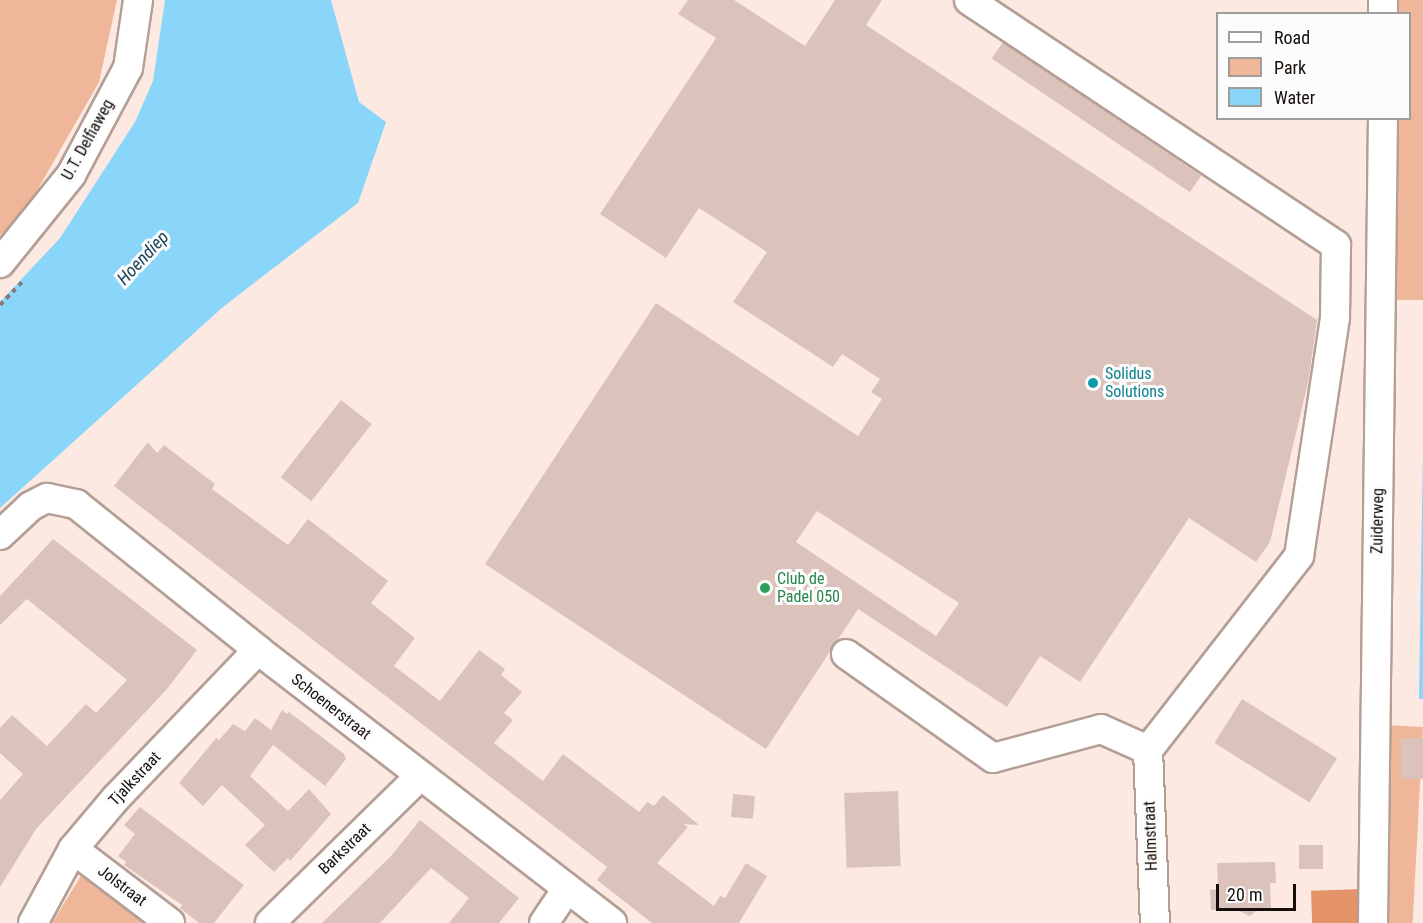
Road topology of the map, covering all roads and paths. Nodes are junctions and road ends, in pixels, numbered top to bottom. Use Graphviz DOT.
graph roads {
  1 [pos="138,0"];
  2 [pos="969,0"];
  3 [pos="1383,120"];
  4 [pos="0,263"];
  5 [pos="0,535"];
  6 [pos="258,650"];
  7 [pos="846,654"];
  8 [pos="1148,750"];
  9 [pos="420,776"];
  10 [pos="73,849"];
  11 [pos="566,890"];
  12 [pos="33,923"];
  13 [pos="170,923"];
  14 [pos="270,923"];
  15 [pos="544,923"];
  16 [pos="612,923"];
  17 [pos="1155,923"];
  18 [pos="1373,923"];
  1 -- 4 [label="street, U.T. Delfiaweg"];
  2 -- 8 [label="street"];
  3 -- 18 [label="street, Zuiderweg"];
  5 -- 6 [label="street, Schoenerstraat"];
  6 -- 9 [label="street, Schoenerstraat"];
  6 -- 10 [label="street, Tjalkstraat"];
  7 -- 8 [label="street"];
  8 -- 17 [label="street, Halmstraat"];
  9 -- 11 [label="street, Schoenerstraat"];
  9 -- 14 [label="street, Barkstraat"];
  10 -- 12 [label="street, Tjalkstraat"];
  10 -- 13 [label="street, Jolstraat"];
  11 -- 15 [label="street"];
  11 -- 16 [label="street, Schoenerstraat"];
}
